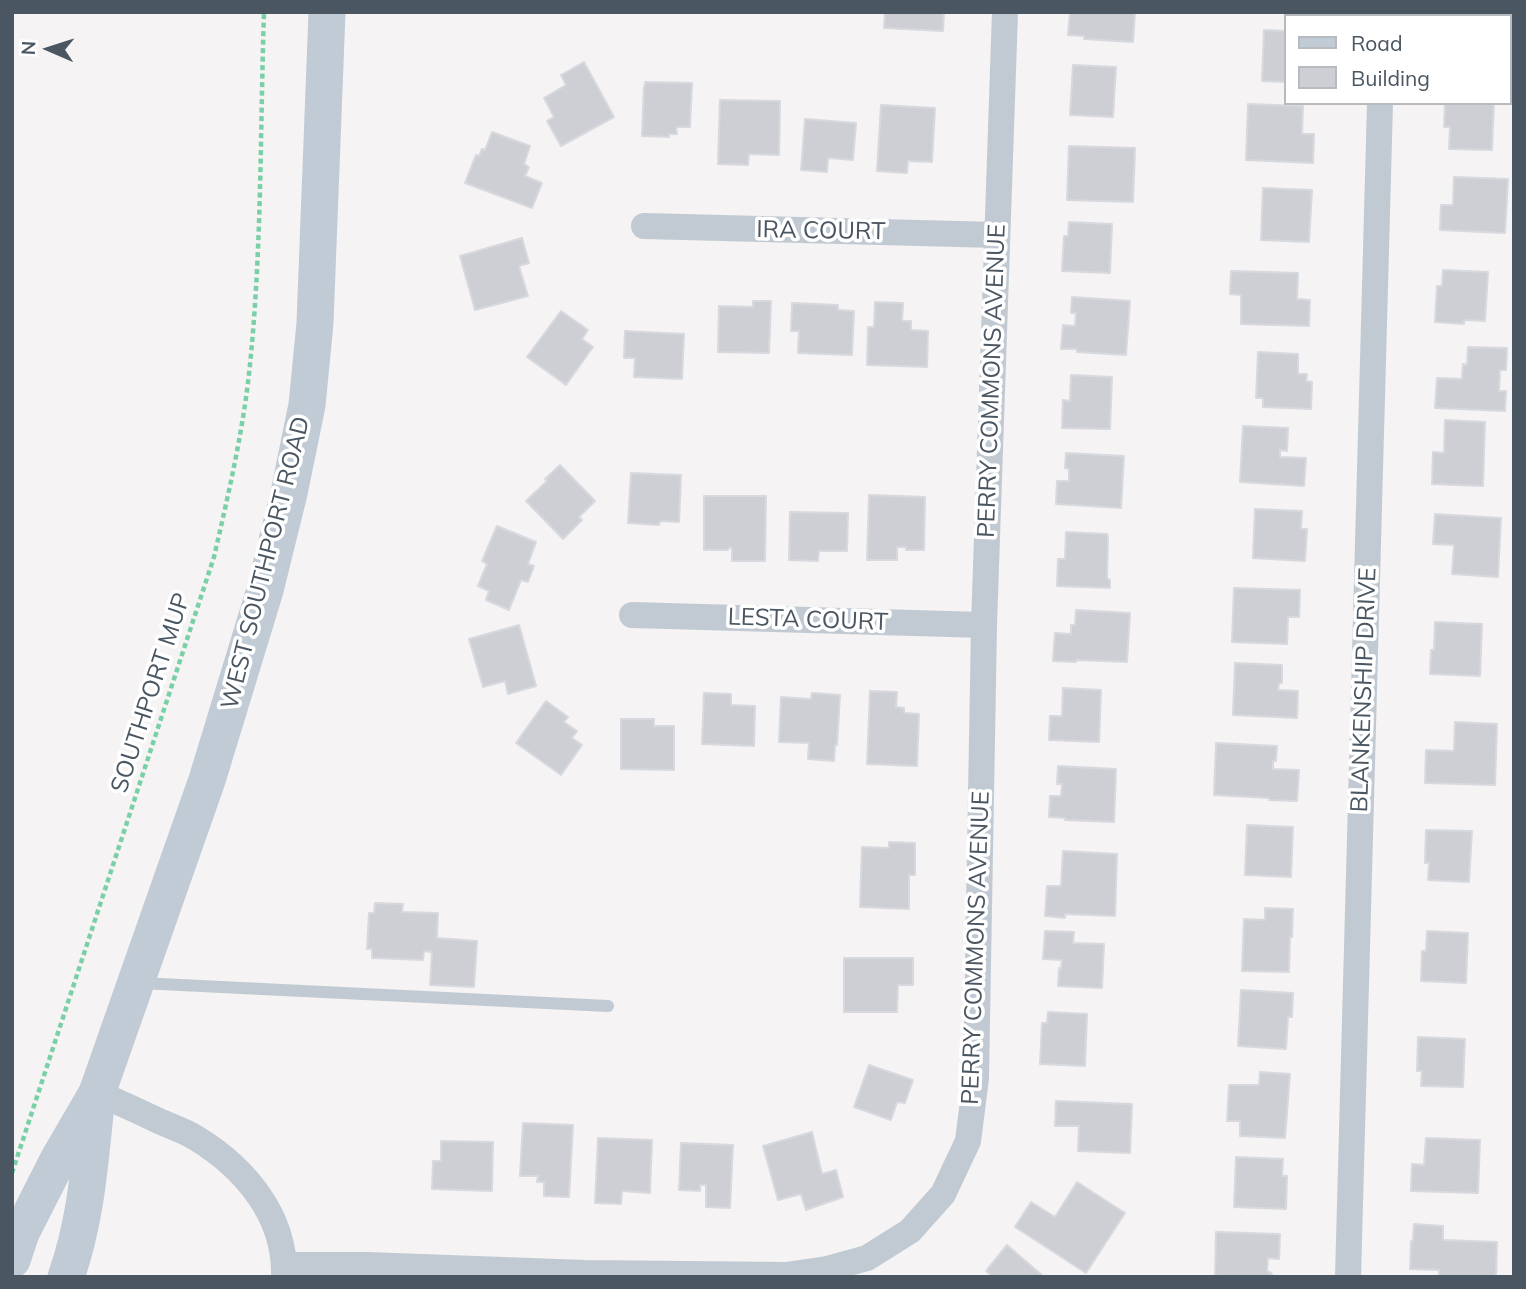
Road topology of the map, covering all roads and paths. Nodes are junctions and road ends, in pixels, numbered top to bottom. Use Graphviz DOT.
graph roads {
  1 [pos="264,12"];
  2 [pos="327,12"];
  3 [pos="1005,12"];
  4 [pos="1380,105"];
  5 [pos="644,226"];
  6 [pos="997,235"];
  7 [pos="632,615"];
  8 [pos="984,625"];
  9 [pos="136,983"];
  10 [pos="608,1006"];
  11 [pos="97,1093"];
  12 [pos="12,1173"];
  13 [pos="12,1260"];
  14 [pos="284,1271"];
  15 [pos="585,1275"];
  16 [pos="66,1277"];
  17 [pos="1348,1277"];
  1 -- 12 [label="path, SOUTHPORT MUP"];
  2 -- 9 [label="main road, WEST SOUTHPORT ROAD"];
  3 -- 6 [label="street, PERRY COMMONS AVENUE"];
  4 -- 17 [label="street, BLANKENSHIP DRIVE"];
  5 -- 6 [label="street, IRA COURT"];
  6 -- 8 [label="street, PERRY COMMONS AVENUE"];
  7 -- 8 [label="street, LESTA COURT"];
  8 -- 15 [label="street, PERRY COMMONS AVENUE"];
  9 -- 10 [label="lane"];
  9 -- 11 [label="main road, WEST SOUTHPORT ROAD"];
  11 -- 13 [label="main road, WEST SOUTHPORT ROAD"];
  11 -- 14 [label="street"];
  11 -- 16 [label="main road, WEST SOUTHPORT ROAD"];
  14 -- 15 [label="street, PERRY COMMONS AVENUE"];
}
